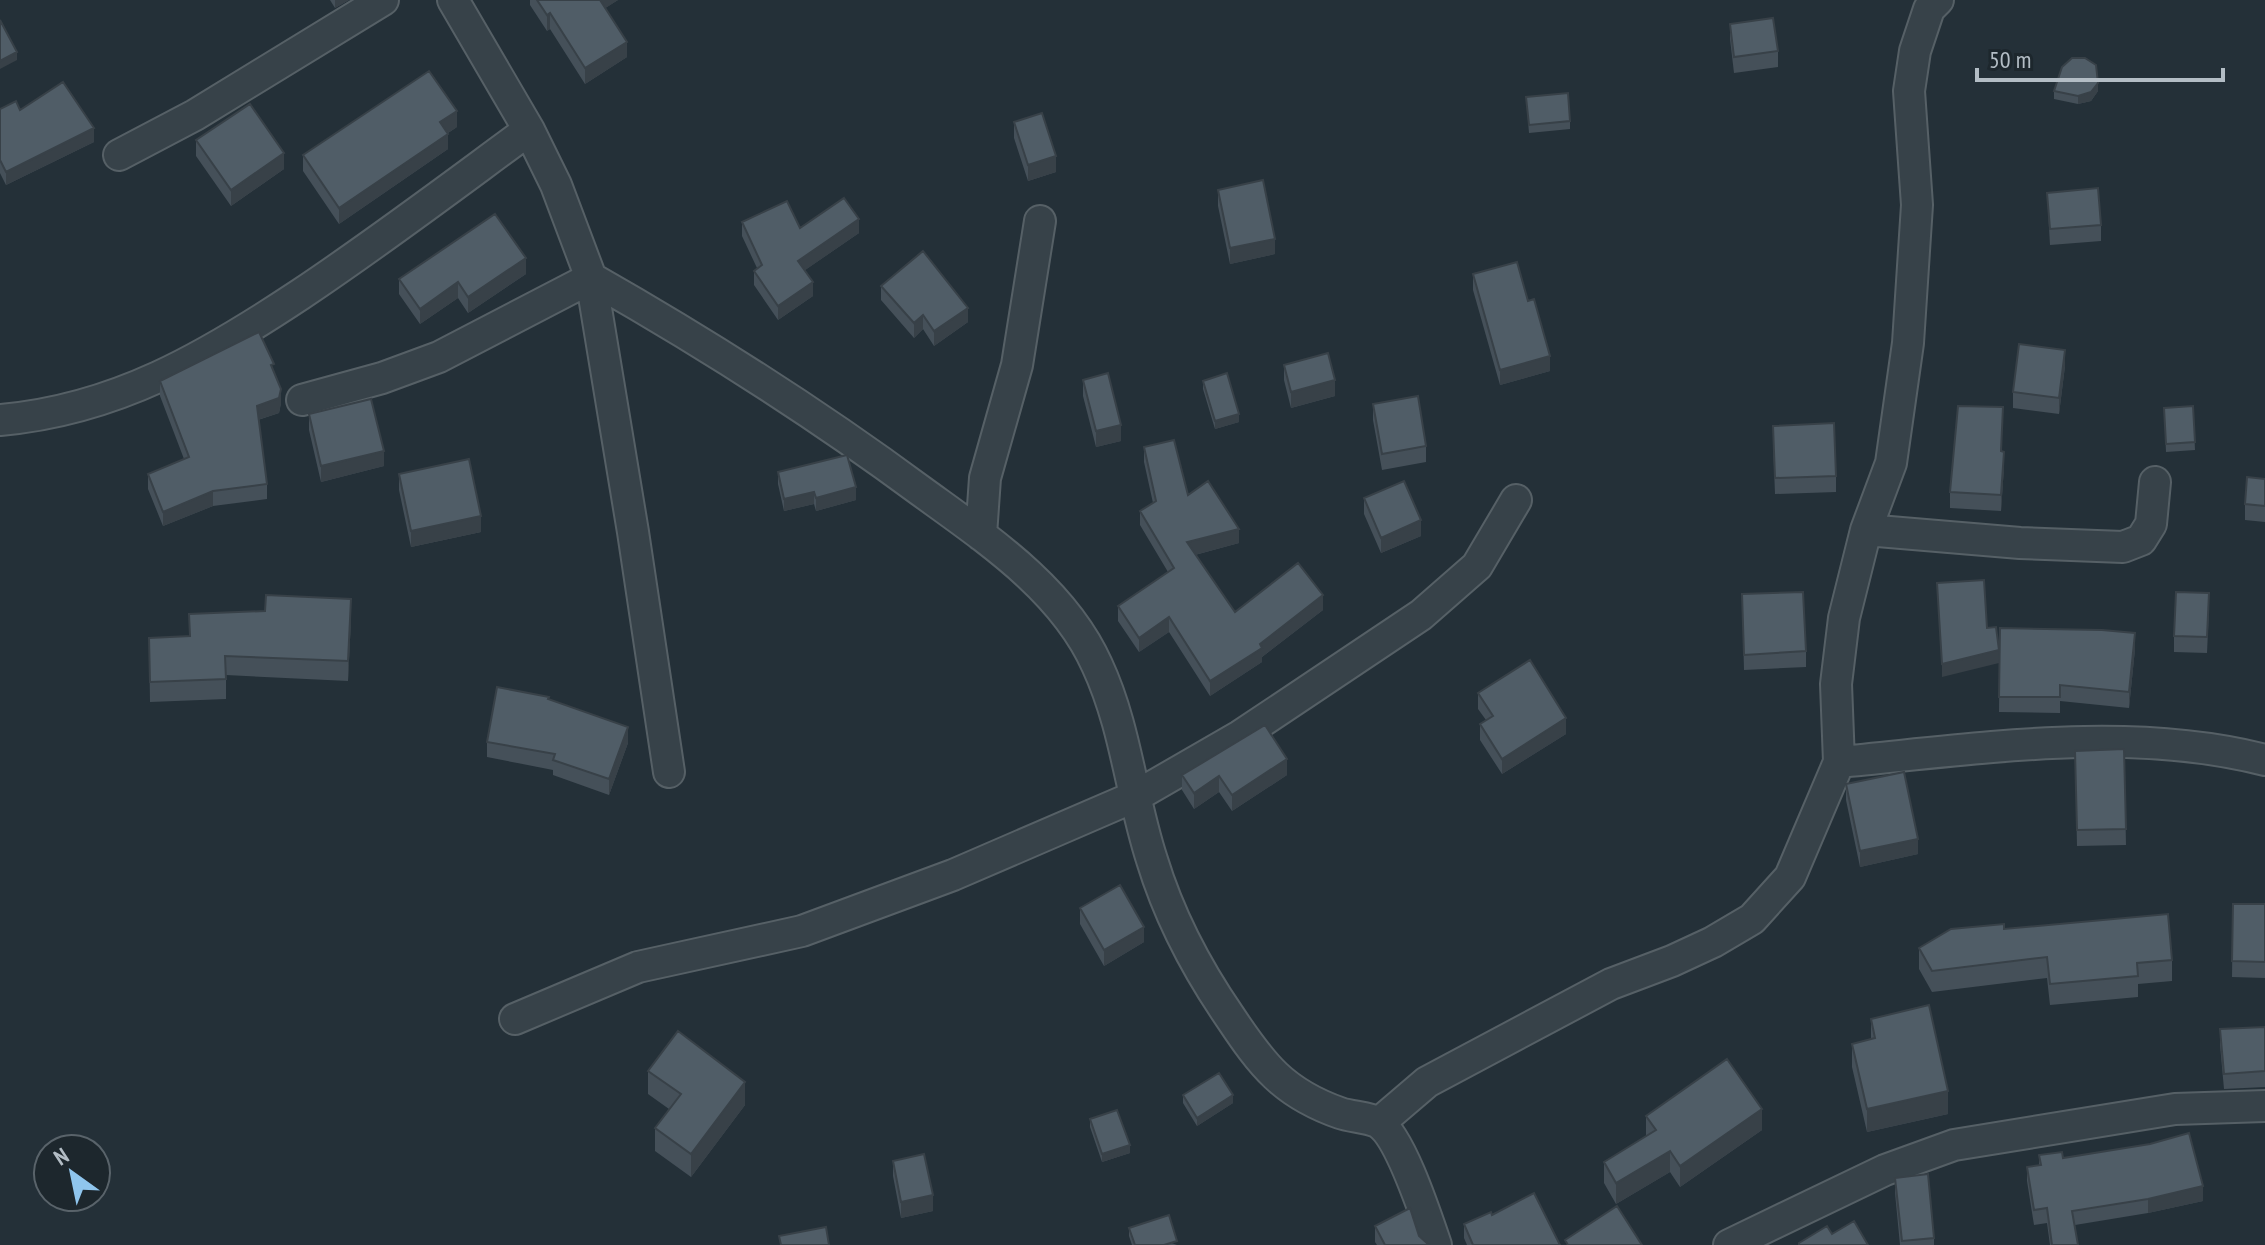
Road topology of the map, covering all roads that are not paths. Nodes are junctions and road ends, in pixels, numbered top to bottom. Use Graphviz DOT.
graph roads {
  1 [pos="383,0"];
  2 [pos="453,0"];
  3 [pos="1938,0"];
  4 [pos="529,130"];
  5 [pos="119,155"];
  6 [pos="1040,221"];
  7 [pos="591,278"];
  8 [pos="302,400"];
  9 [pos="0,420"];
  10 [pos="2155,482"];
  11 [pos="1516,500"];
  12 [pos="1866,530"];
  13 [pos="981,535"];
  14 [pos="2265,760"];
  15 [pos="1839,762"];
  16 [pos="669,772"];
  17 [pos="1136,796"];
  18 [pos="515,1019"];
  19 [pos="2265,1106"];
  20 [pos="1379,1123"];
  21 [pos="1436,1245"];
  22 [pos="1729,1245"];
  1 -- 5 [label="street"];
  2 -- 4 [label="street"];
  3 -- 12 [label="street"];
  4 -- 7 [label="street"];
  4 -- 9 [label="street"];
  6 -- 13 [label="street"];
  7 -- 8 [label="street"];
  7 -- 13 [label="street"];
  7 -- 16 [label="street"];
  10 -- 12 [label="street"];
  11 -- 17 [label="street"];
  12 -- 15 [label="street"];
  13 -- 17 [label="street"];
  14 -- 15 [label="street"];
  15 -- 20 [label="street"];
  17 -- 18 [label="street"];
  17 -- 20 [label="street"];
  19 -- 22 [label="street"];
  20 -- 21 [label="street"];
}
